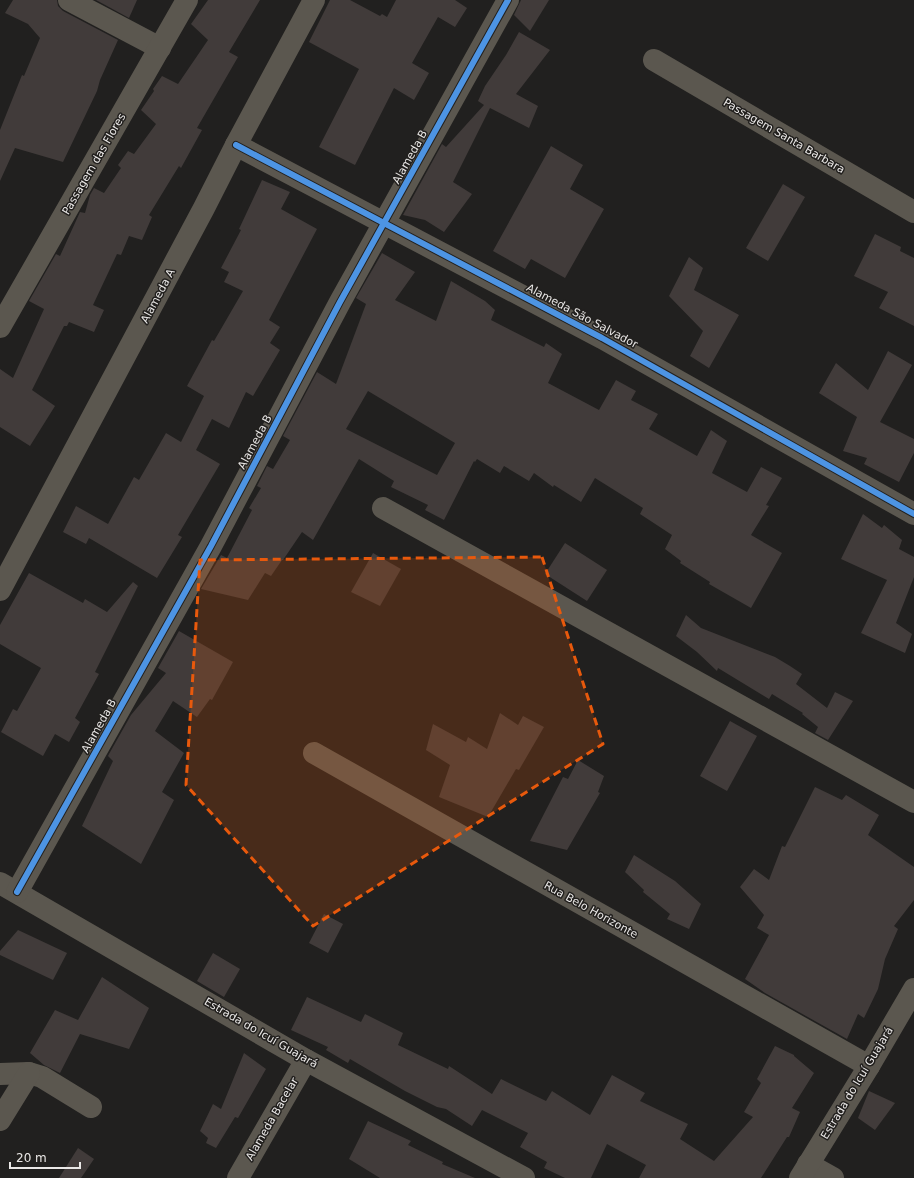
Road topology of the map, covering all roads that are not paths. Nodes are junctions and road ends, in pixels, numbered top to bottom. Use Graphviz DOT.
graph roads {
  1 [pos="69,0"];
  2 [pos="186,0"];
  3 [pos="314,0"];
  4 [pos="508,0"];
  5 [pos="160,48"];
  6 [pos="654,60"];
  7 [pos="236,144"];
  8 [pos="914,212"];
  9 [pos="386,222"];
  10 [pos="0,327"];
  11 [pos="383,508"];
  12 [pos="914,514"];
  13 [pos="0,590"];
  14 [pos="314,753"];
  15 [pos="914,802"];
  16 [pos="8,888"];
  17 [pos="914,988"];
  18 [pos="306,1060"];
  19 [pos="869,1066"];
  20 [pos="29,1073"];
  21 [pos="0,1074"];
  22 [pos="91,1107"];
  23 [pos="0,1120"];
  24 [pos="804,1171"];
  25 [pos="238,1178"];
  26 [pos="524,1178"];
  27 [pos="833,1178"];
  1 -- 5 [label="street"];
  2 -- 5 [label="street, Passagem das Flores"];
  3 -- 7 [label="street, Alameda A"];
  4 -- 9 [label="street, Alameda B"];
  5 -- 10 [label="street, Passagem das Flores"];
  6 -- 8 [label="street, Passagem Santa Barbara"];
  7 -- 9 [label="street, Alameda São Salvador"];
  7 -- 13 [label="street, Alameda A"];
  9 -- 12 [label="street, Alameda São Salvador"];
  9 -- 16 [label="street, Alameda B"];
  11 -- 15 [label="street"];
  14 -- 19 [label="street, Rua Belo Horizonte"];
  16 -- 18 [label="street, Estrada do Icuí Guajará"];
  17 -- 19 [label="street, Estrada do Icuí Guajará"];
  18 -- 25 [label="street, Alameda Bacelar"];
  18 -- 26 [label="street, Estrada do Icuí Guajará"];
  19 -- 24 [label="street, Estrada do Icuí Guajará"];
  20 -- 21 [label="street"];
  20 -- 22 [label="street"];
  20 -- 23 [label="street"];
  24 -- 27 [label="street"];
}
